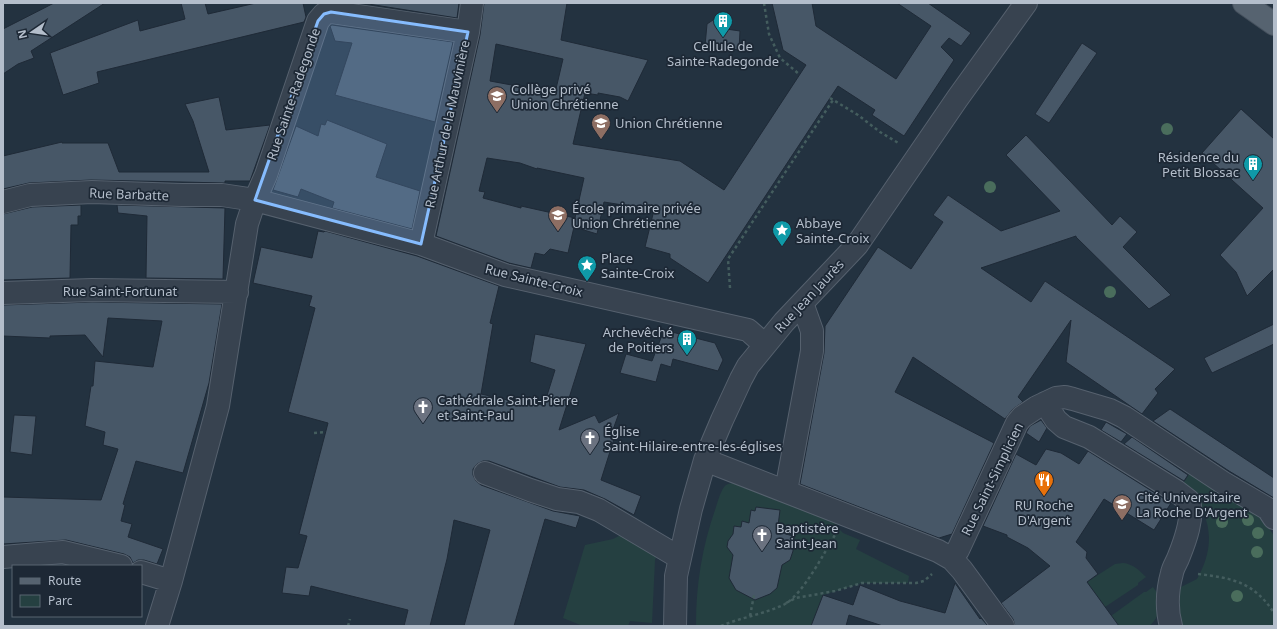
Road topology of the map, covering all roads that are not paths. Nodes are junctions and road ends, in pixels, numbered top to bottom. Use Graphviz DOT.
graph roads {
  1 [pos="472,3"];
  2 [pos="1026,3"];
  3 [pos="1244,3"];
  4 [pos="1274,24"];
  5 [pos="468,32"];
  6 [pos="255,200"];
  7 [pos="3,202"];
  8 [pos="421,244"];
  9 [pos="237,292"];
  10 [pos="3,293"];
  11 [pos="802,303"];
  12 [pos="765,344"];
  13 [pos="1045,402"];
  14 [pos="705,460"];
  15 [pos="485,473"];
  16 [pos="786,491"];
  17 [pos="1272,511"];
  18 [pos="3,557"];
  19 [pos="680,558"];
  20 [pos="952,559"];
  21 [pos="118,565"];
  22 [pos="142,572"];
  23 [pos="171,581"];
  24 [pos="157,626"];
  25 [pos="675,626"];
  26 [pos="1003,626"];
  27 [pos="1170,626"];
  1 -- 5 [label="street, Rue Arthur de la Mauvinière"];
  2 -- 11 [label="street, Rue Jean Jaurès"];
  3 -- 4 [label="main road"];
  5 -- 6 [label="street, Rue Sainte-Radegonde"];
  5 -- 8 [label="street, Rue Arthur de la Mauvinière"];
  6 -- 7 [label="street, Rue Barbatte"];
  6 -- 8 [label="street, Rue Sainte-Croix"];
  6 -- 9 [label="street"];
  8 -- 12 [label="street, Rue Sainte-Croix"];
  9 -- 10 [label="street, Rue Saint-Fortunat"];
  9 -- 23 [label="street"];
  11 -- 12 [label="street, Rue Jean Jaurès"];
  11 -- 16 [label="street"];
  12 -- 14 [label="street, Rue Jean Jaurès"];
  13 -- 17 [label="street, Rue Saint-Simplicien"];
  13 -- 20 [label="street, Rue Saint-Simplicien"];
  13 -- 27 [label="street"];
  14 -- 16 [label="street"];
  14 -- 19 [label="street, Rue Jean Jaurès"];
  15 -- 19 [label="street"];
  16 -- 20 [label="street"];
  18 -- 21 [label="street"];
  19 -- 25 [label="street, Rue Jean Jaurès"];
  20 -- 26 [label="street"];
  22 -- 23 [label="street"];
  23 -- 24 [label="street"];
}
